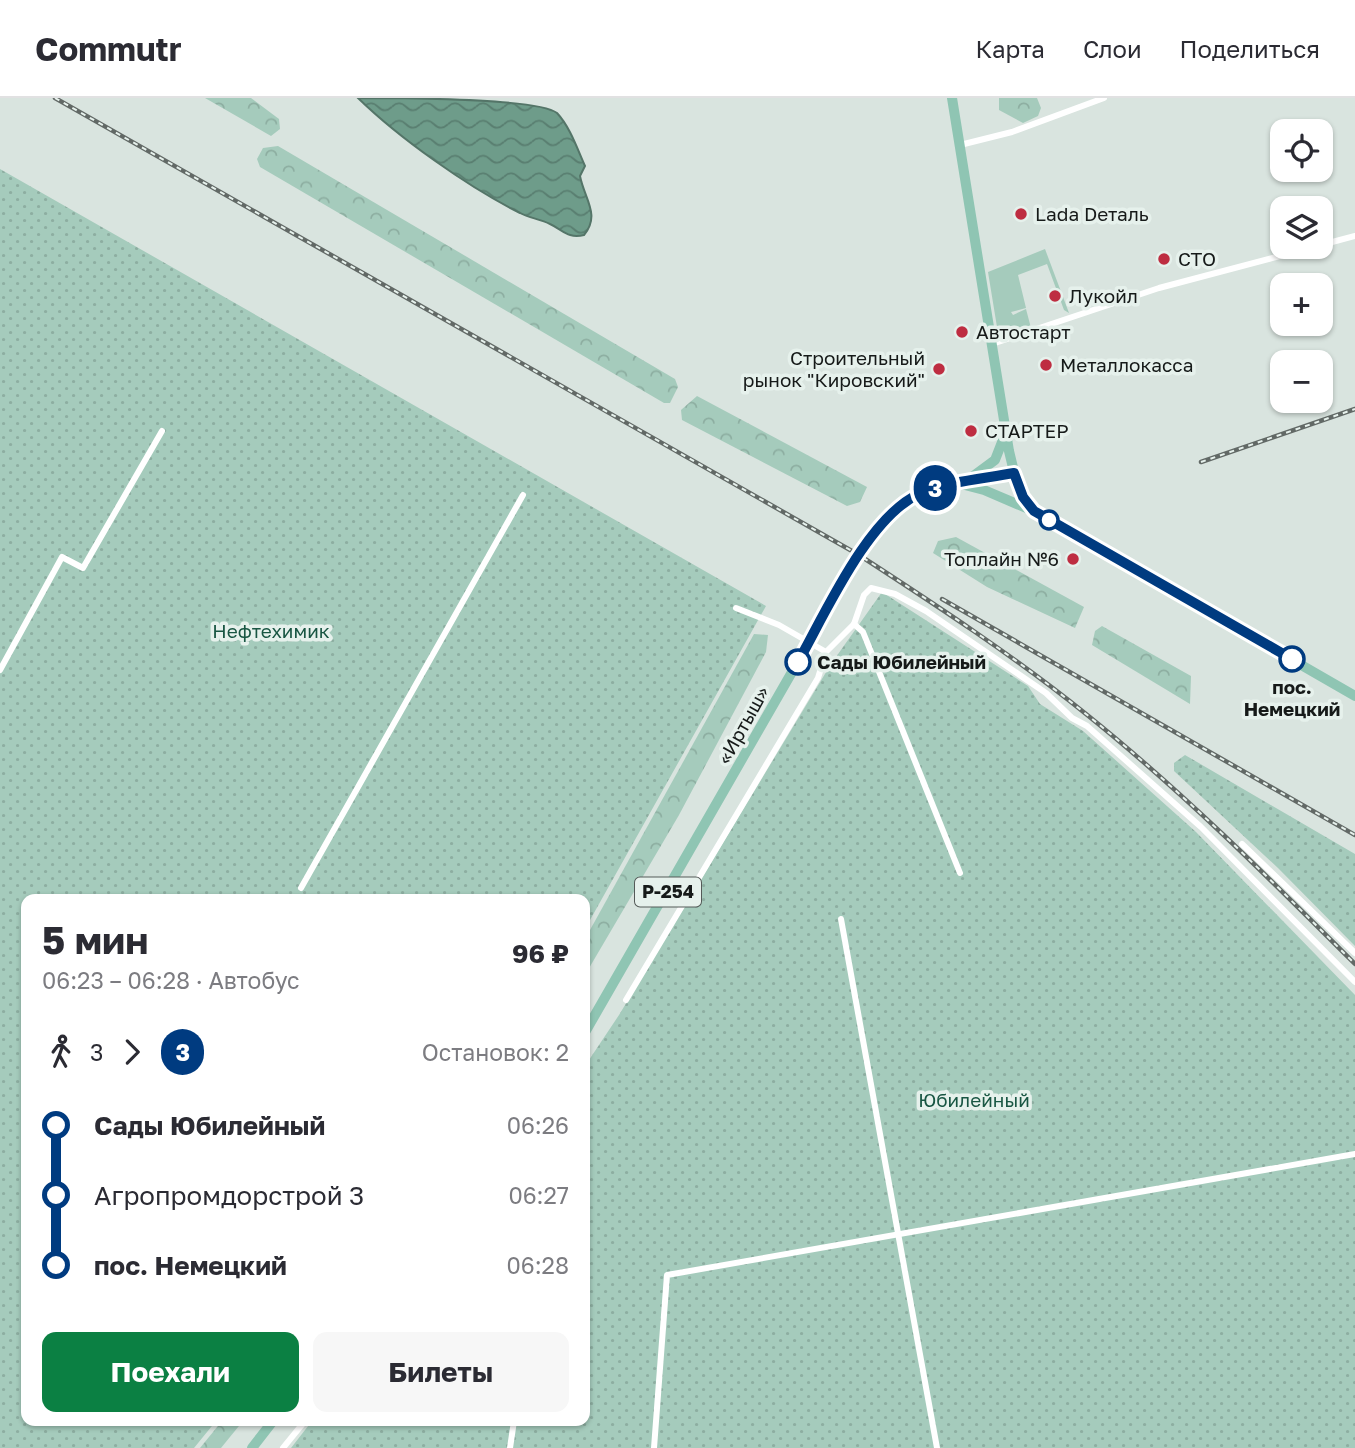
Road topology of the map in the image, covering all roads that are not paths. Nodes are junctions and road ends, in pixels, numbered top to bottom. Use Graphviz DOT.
graph roads {
  1 [pos="952,98"];
  2 [pos="1104,98"];
  3 [pos="960,145"];
  4 [pos="1355,236"];
  5 [pos="1333,241"];
  6 [pos="1270,259"];
  7 [pos="992,344"];
  8 [pos="1005,427"];
  9 [pos="162,431"];
  10 [pos="1014,473"];
  11 [pos="954,484"];
  12 [pos="523,495"];
  13 [pos="1034,511"];
  14 [pos="736,608"];
  15 [pos="854,624"];
  16 [pos="809,643"];
  17 [pos="826,652"];
  18 [pos="0,670"];
  19 [pos="1355,696"];
  20 [pos="1242,844"];
  21 [pos="960,873"];
  22 [pos="301,888"];
  23 [pos="841,919"];
  24 [pos="1355,953"];
  25 [pos="1355,982"];
  26 [pos="626,1000"];
  27 [pos="590,1024"];
  28 [pos="1355,1154"];
  29 [pos="898,1233"];
  30 [pos="270,1426"];
  31 [pos="301,1426"];
  32 [pos="513,1426"];
  33 [pos="252,1448"];
  34 [pos="283,1448"];
  35 [pos="510,1448"];
  36 [pos="654,1448"];
  37 [pos="937,1448"];
  1 -- 3 [label="main road"];
  2 -- 3 [label="street"];
  3 -- 7 [label="main road"];
  4 -- 5 [label="street"];
  6 -- 7 [label="street"];
  7 -- 8 [label="main road"];
  8 -- 10 [label="main road"];
  8 -- 11 [label="main road"];
  9 -- 18 [label="street"];
  10 -- 11 [label="main road, «Иртыш» / Р-254"];
  10 -- 13 [label="main road"];
  11 -- 13 [label="main road"];
  11 -- 16 [label="main road, «Иртыш» / Р-254"];
  12 -- 22 [label="street"];
  13 -- 19 [label="main road"];
  14 -- 16 [label="street"];
  15 -- 17 [label="street"];
  15 -- 21 [label="street"];
  15 -- 25 [label="street"];
  16 -- 17 [label="street"];
  16 -- 27 [label="main road, «Иртыш» / Р-254"];
  17 -- 26 [label="street"];
  20 -- 24 [label="street"];
  23 -- 29 [label="street"];
  28 -- 29 [label="street"];
  29 -- 36 [label="street"];
  29 -- 37 [label="street"];
  30 -- 33 [label="main road"];
  31 -- 34 [label="street"];
  32 -- 35 [label="street"];
}
